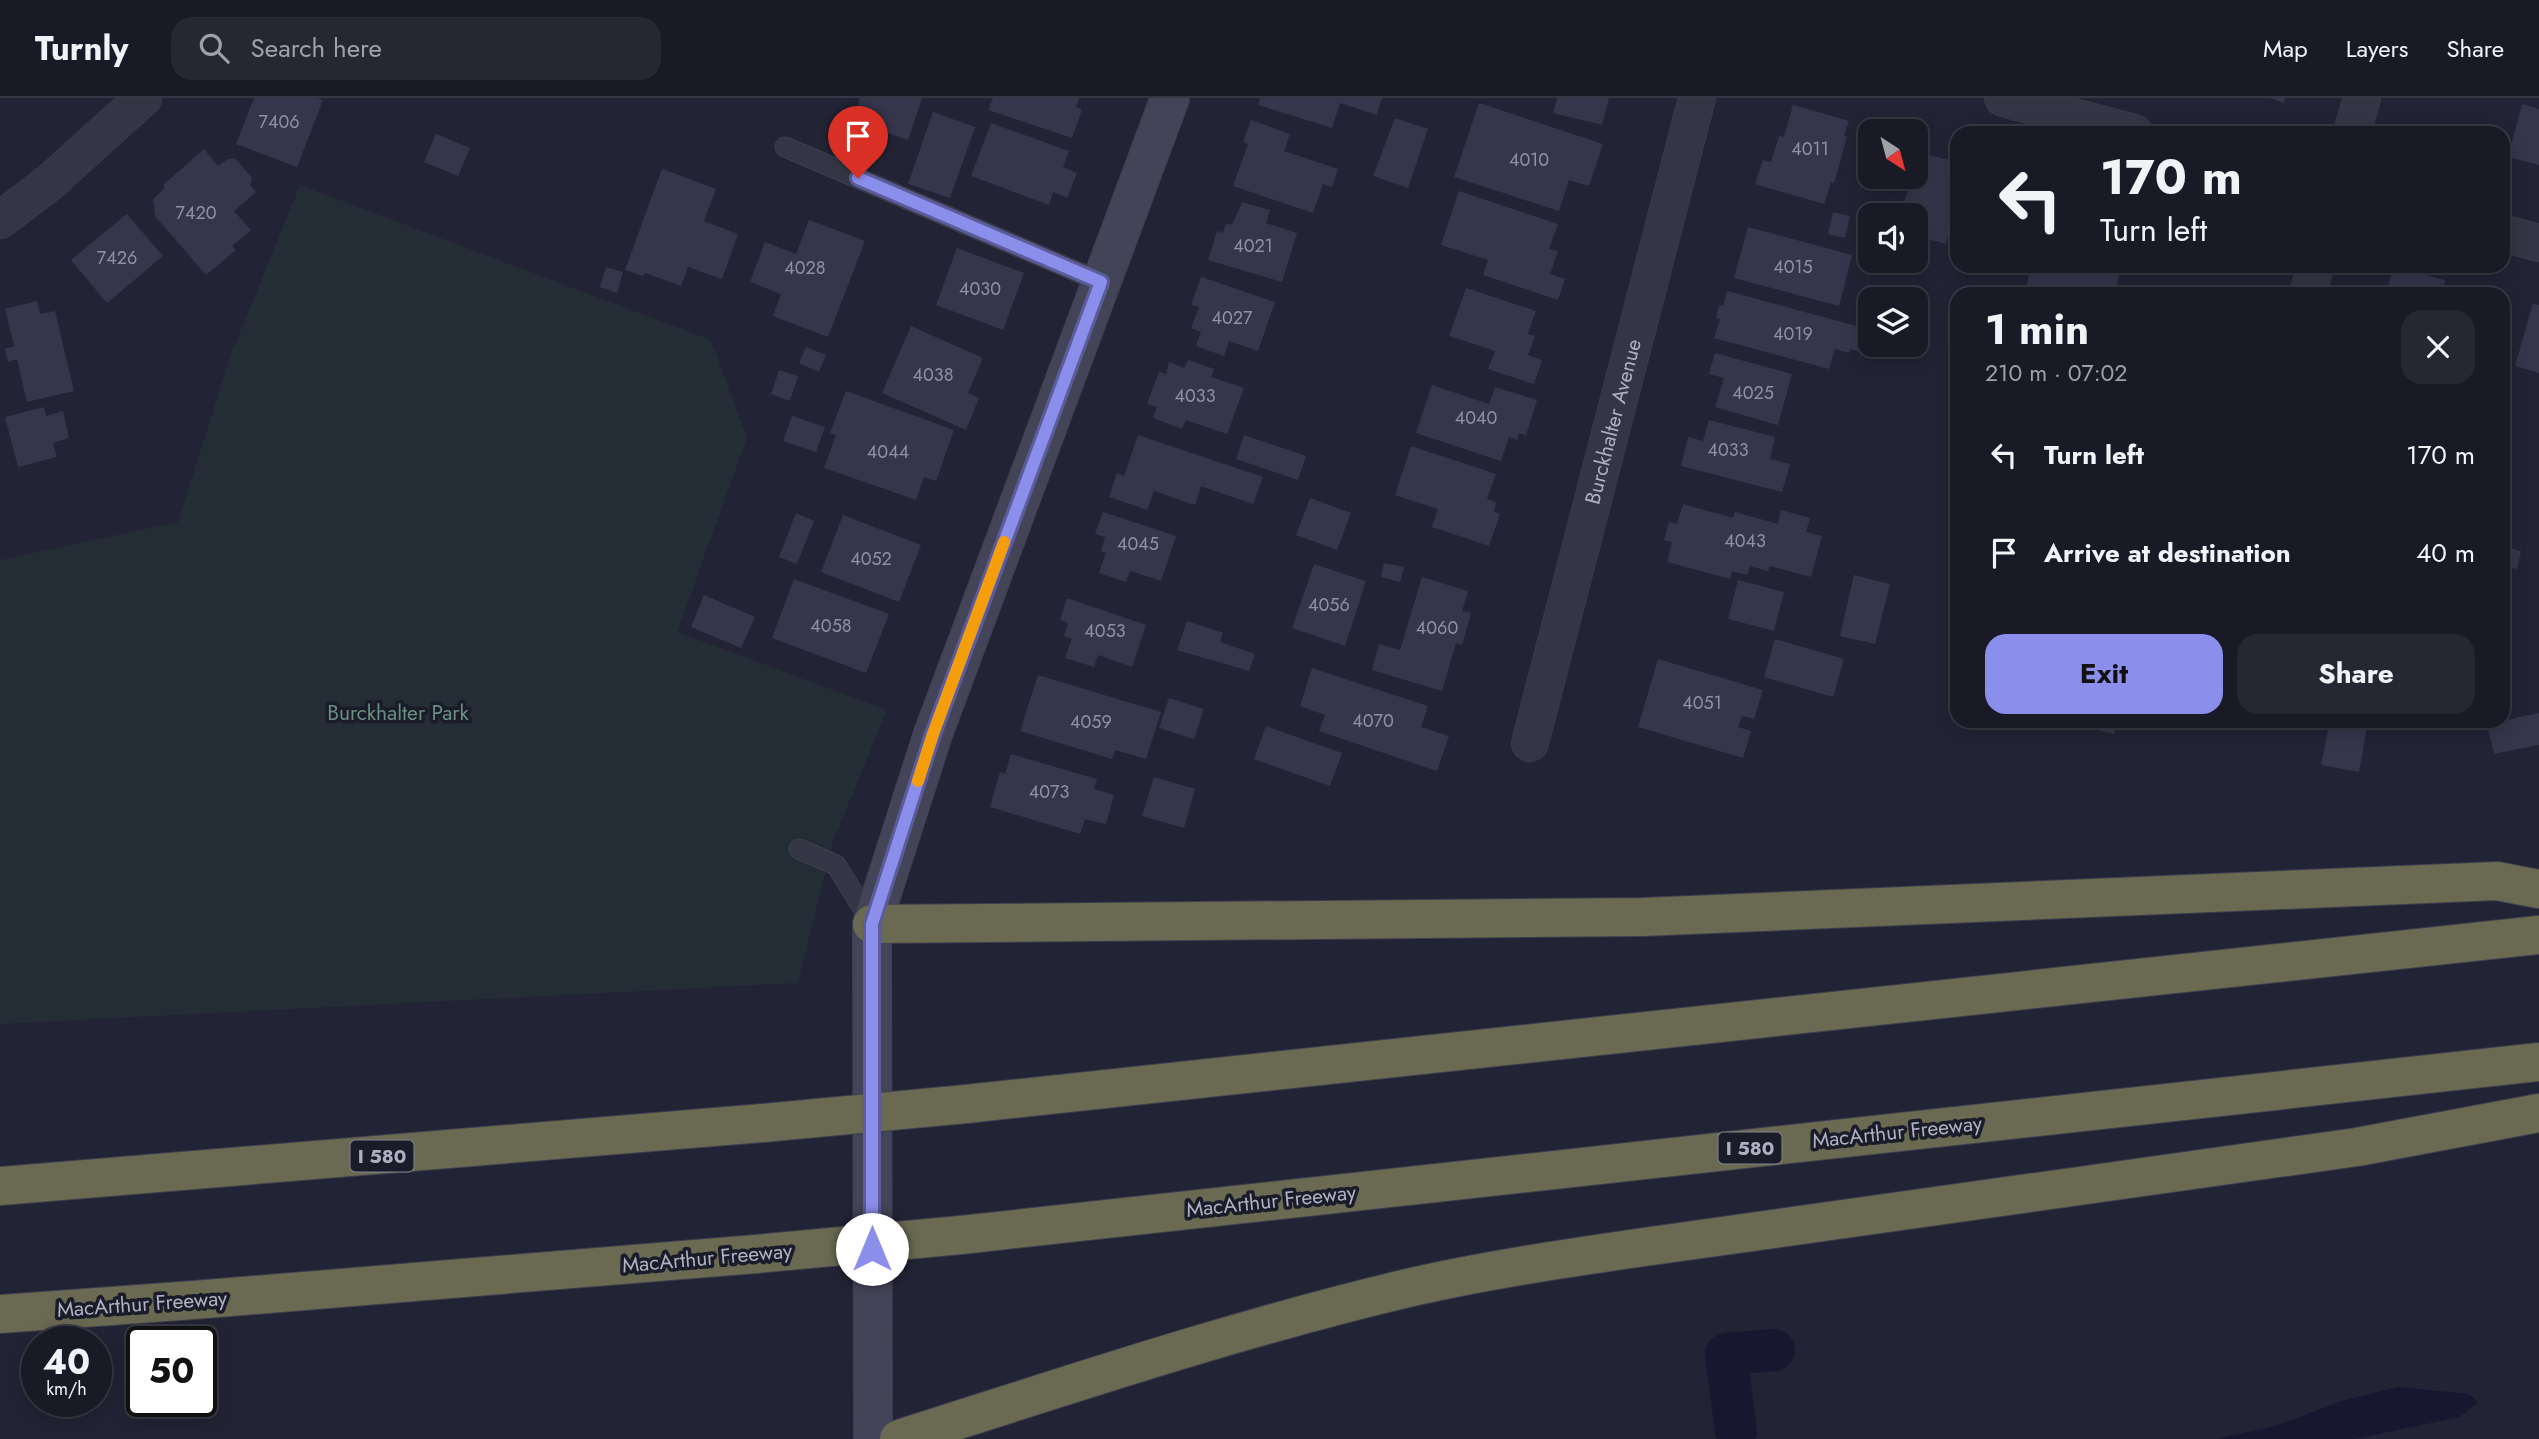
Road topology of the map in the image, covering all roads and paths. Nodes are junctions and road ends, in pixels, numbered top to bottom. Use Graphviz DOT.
graph roads {
  1 [pos="143,98"];
  2 [pos="1170,98"];
  3 [pos="1697,98"];
  4 [pos="2003,98"];
  5 [pos="2362,98"];
  6 [pos="2108,126"];
  7 [pos="2355,126"];
  8 [pos="785,147"];
  9 [pos="0,220"];
  10 [pos="2510,235"];
  11 [pos="2539,243"];
  12 [pos="1101,282"];
  13 [pos="1530,743"];
  14 [pos="799,849"];
  15 [pos="2539,889"];
  16 [pos="872,924"];
  17 [pos="2539,935"];
  18 [pos="2539,1062"];
  19 [pos="2539,1114"];
  20 [pos="0,1186"];
  21 [pos="0,1314"];
  22 [pos="873,1439"];
  23 [pos="899,1439"];
  1 -- 9 [label="street"];
  2 -- 12 [label="main road"];
  3 -- 13 [label="street, Burckhalter Avenue"];
  4 -- 6 [label="street"];
  5 -- 7 [label="street"];
  8 -- 12 [label="lane"];
  10 -- 11 [label="street"];
  12 -- 16 [label="main road"];
  14 -- 16 [label="lane"];
  15 -- 16 [label="highway"];
  16 -- 22 [label="main road"];
  17 -- 20 [label="highway, I 580, bridge"];
  18 -- 21 [label="highway, MacArthur Freeway / I 580, bridge"];
  19 -- 23 [label="highway"];
}
